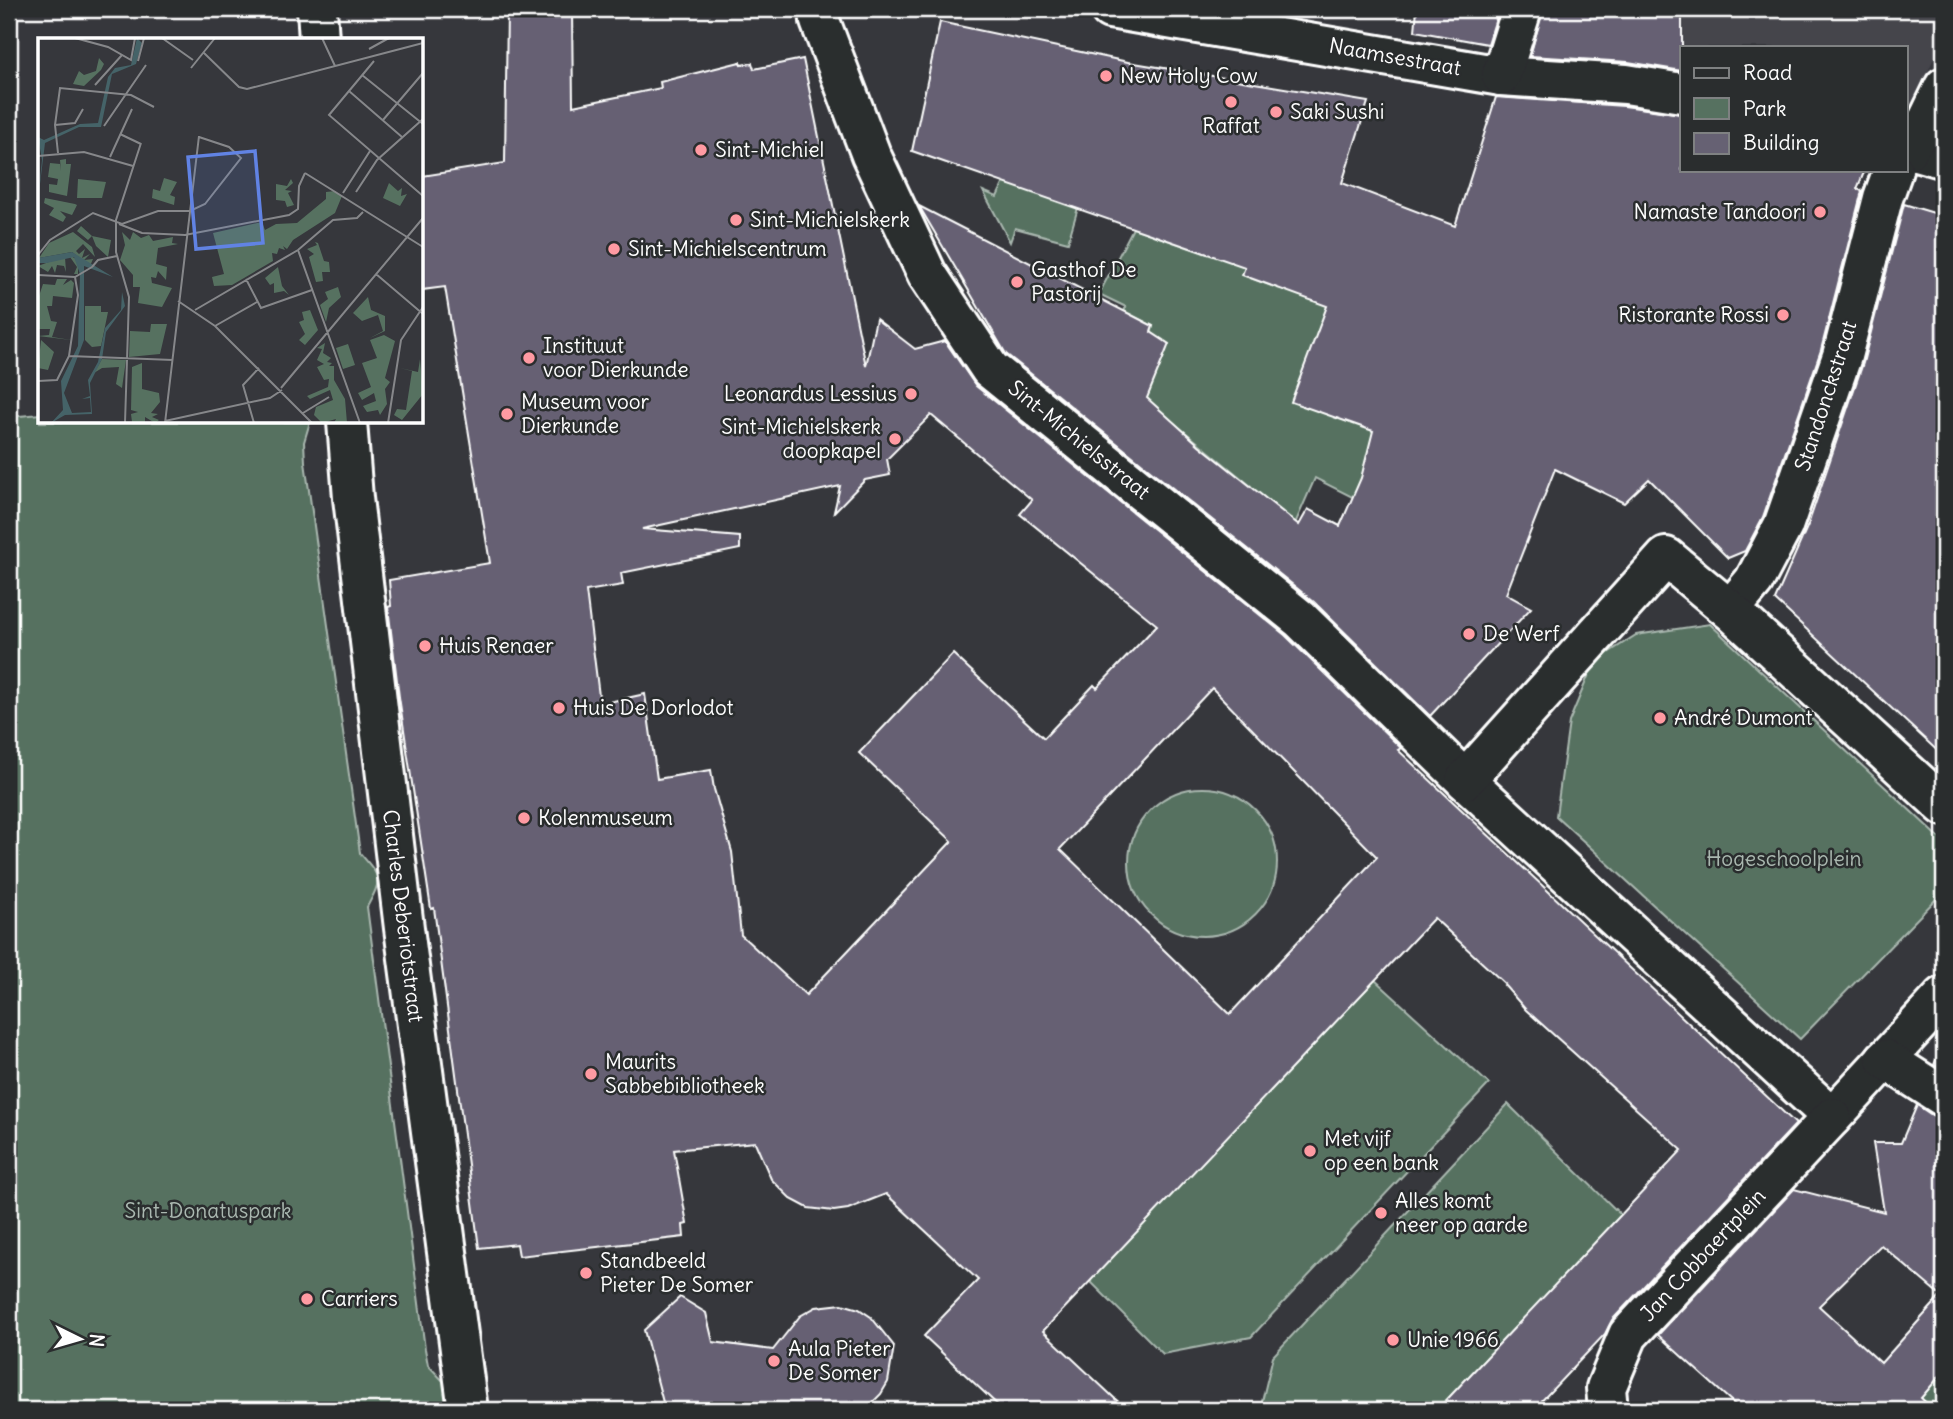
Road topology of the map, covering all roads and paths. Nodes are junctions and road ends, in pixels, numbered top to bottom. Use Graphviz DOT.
graph roads {
  1 [pos="317,9"];
  2 [pos="820,9"];
  3 [pos="1110,9"];
  4 [pos="1522,9"];
  5 [pos="319,38"];
  6 [pos="1500,75"];
  7 [pos="1944,87"];
  8 [pos="1680,93"];
  9 [pos="1908,148"];
  10 [pos="1908,155"];
  11 [pos="1944,159"];
  12 [pos="1895,172"];
  13 [pos="347,424"];
  14 [pos="1730,610"];
  15 [pos="1465,780"];
  16 [pos="1944,806"];
  17 [pos="1944,996"];
  18 [pos="1885,1059"];
  19 [pos="1944,1097"];
  20 [pos="1832,1116"];
  21 [pos="468,1410"];
  22 [pos="1608,1410"];
  1 -- 5 [label="street"];
  2 -- 15 [label="street, Sint-Michielsstraat"];
  3 -- 6 [label="street, Naamsestraat"];
  4 -- 6 [label="street"];
  6 -- 8 [label="street, Naamsestraat"];
  7 -- 9 [label="street, Standonckstraat"];
  10 -- 11 [label="street"];
  12 -- 14 [label="street, Standonckstraat"];
  13 -- 21 [label="street, Charles Deberiotstraat"];
  14 -- 15 [label="street"];
  14 -- 16 [label="street"];
  15 -- 20 [label="street"];
  17 -- 18 [label="street"];
  18 -- 19 [label="street"];
  18 -- 20 [label="street"];
  20 -- 22 [label="street, Jan Cobbaertplein"];
}
